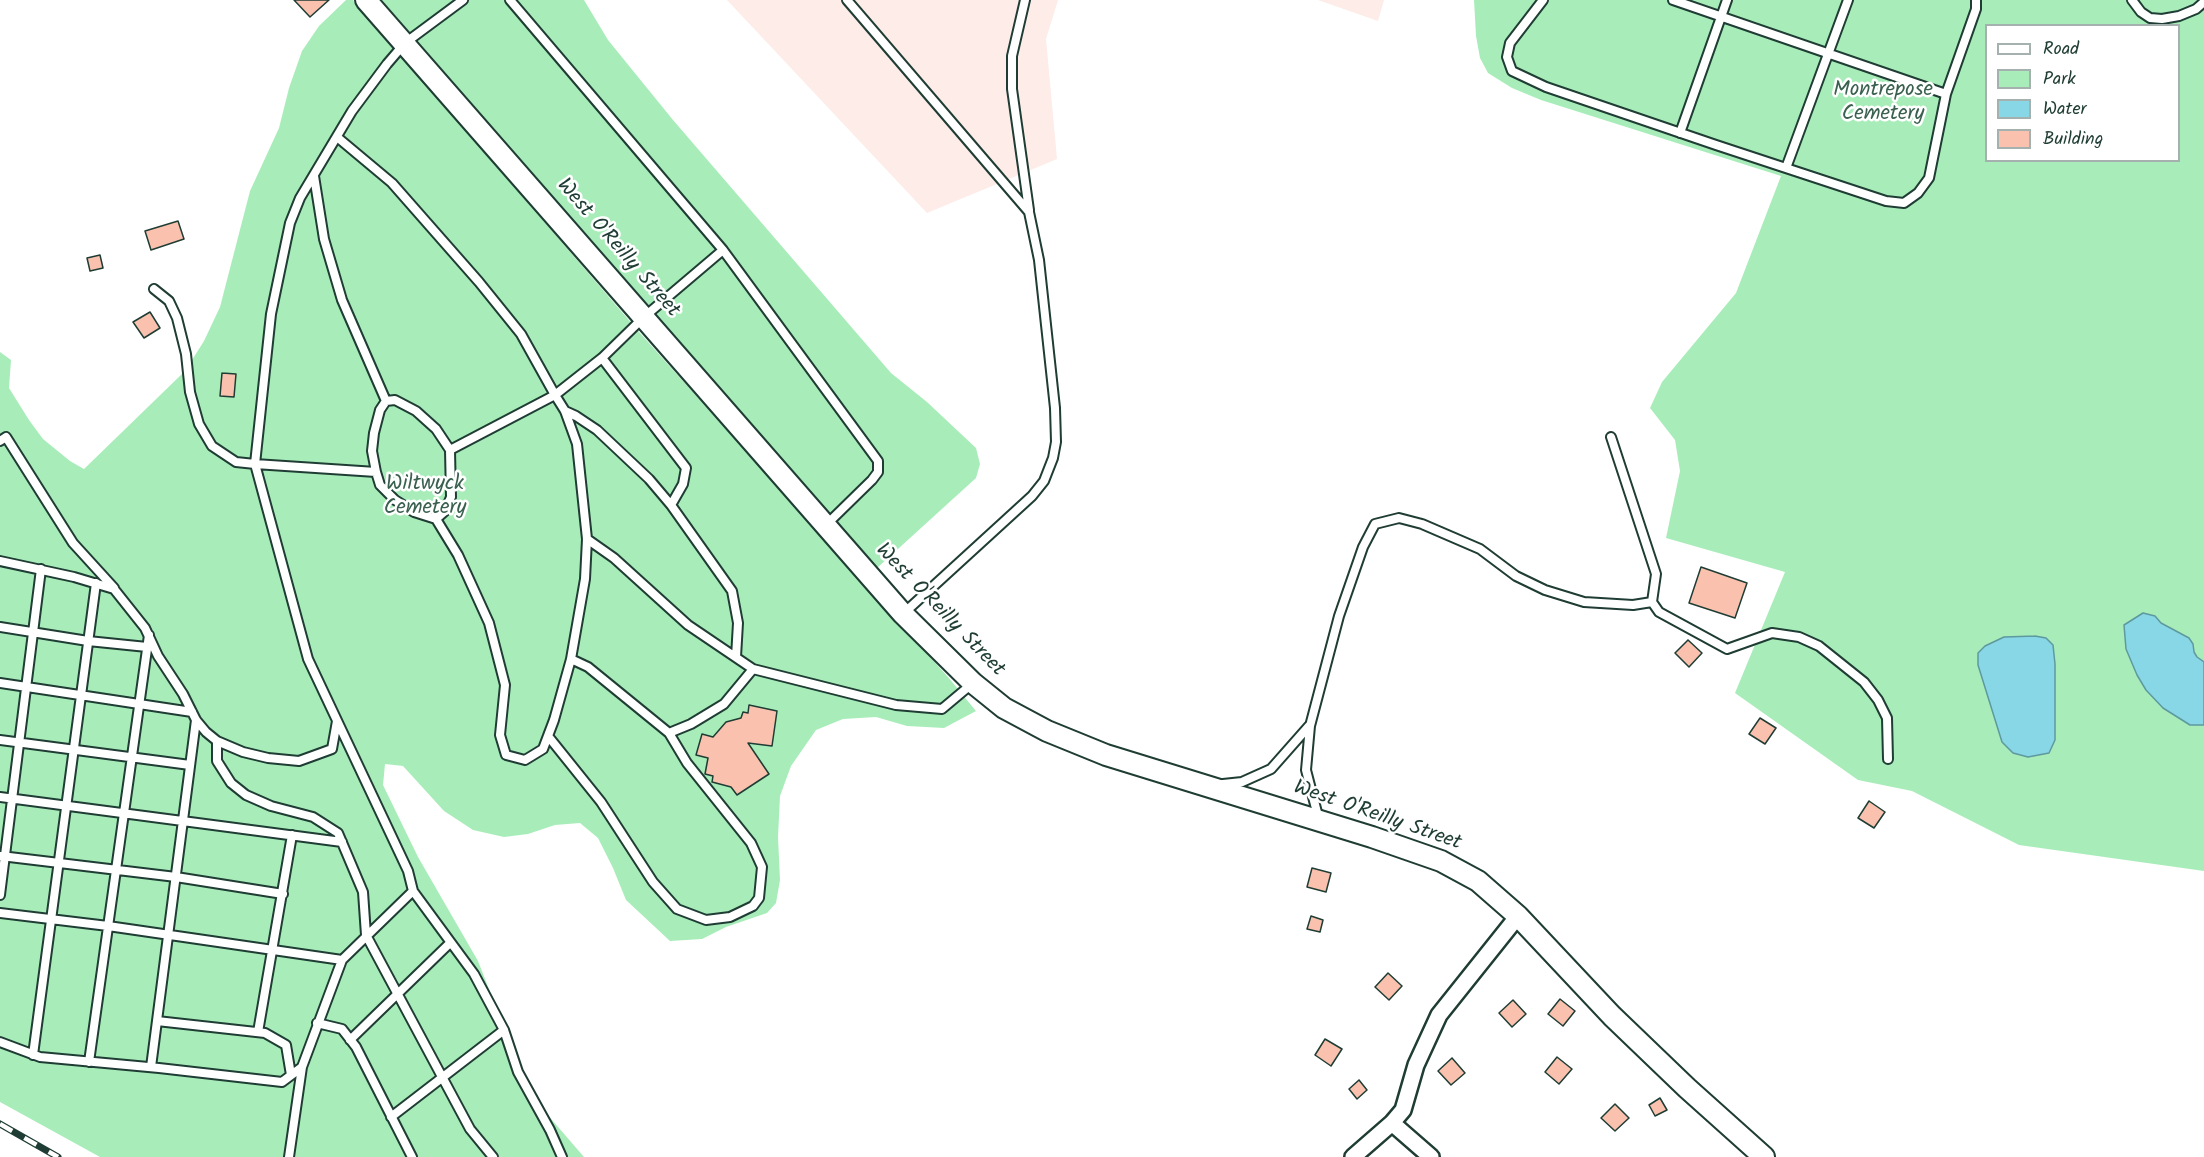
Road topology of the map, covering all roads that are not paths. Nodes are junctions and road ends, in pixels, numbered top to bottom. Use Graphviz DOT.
graph roads {
  1 [pos="366,0"];
  2 [pos="463,0"];
  3 [pos="510,0"];
  4 [pos="848,0"];
  5 [pos="1025,0"];
  6 [pos="1543,0"];
  7 [pos="1673,0"];
  8 [pos="1726,0"];
  9 [pos="1848,0"];
  10 [pos="1976,0"];
  11 [pos="2132,0"];
  12 [pos="2204,3"];
  13 [pos="1721,16"];
  14 [pos="405,43"];
  15 [pos="1828,53"];
  16 [pos="1946,94"];
  17 [pos="1680,133"];
  18 [pos="337,137"];
  19 [pos="1786,168"];
  20 [pos="314,176"];
  21 [pos="1029,212"];
  22 [pos="723,250"];
  23 [pos="154,289"];
  24 [pos="644,317"];
  25 [pos="602,358"];
  26 [pos="555,395"];
  27 [pos="386,401"];
  28 [pos="565,411"];
  29 [pos="1611,437"];
  30 [pos="0,441"];
  31 [pos="450,450"];
  32 [pos="255,464"];
  33 [pos="376,472"];
  34 [pos="671,505"];
  35 [pos="436,519"];
  36 [pos="826,525"];
  37 [pos="587,539"];
  38 [pos="0,561"];
  39 [pos="40,569"];
  40 [pos="96,583"];
  41 [pos="114,589"];
  42 [pos="1652,602"];
  43 [pos="903,614"];
  44 [pos="0,627"];
  45 [pos="33,631"];
  46 [pos="148,635"];
  47 [pos="88,641"];
  48 [pos="147,647"];
  49 [pos="736,657"];
  50 [pos="572,659"];
  51 [pos="753,669"];
  52 [pos="0,683"];
  53 [pos="973,683"];
  54 [pos="26,686"];
  55 [pos="81,694"];
  56 [pos="139,703"];
  57 [pos="192,712"];
  58 [pos="196,720"];
  59 [pos="337,720"];
  60 [pos="1310,726"];
  61 [pos="669,733"];
  62 [pos="548,736"];
  63 [pos="0,740"];
  64 [pos="217,741"];
  65 [pos="19,742"];
  66 [pos="74,749"];
  67 [pos="131,757"];
  68 [pos="1888,759"];
  69 [pos="190,765"];
  70 [pos="1207,787"];
  71 [pos="0,797"];
  72 [pos="12,799"];
  73 [pos="66,807"];
  74 [pos="124,813"];
  75 [pos="1320,821"];
  76 [pos="183,822"];
  77 [pos="292,835"];
  78 [pos="342,842"];
  79 [pos="2,856"];
  80 [pos="59,863"];
  81 [pos="116,871"];
  82 [pos="176,877"];
  83 [pos="413,891"];
  84 [pos="283,894"];
  85 [pos="0,895"];
  86 [pos="0,913"];
  87 [pos="1518,916"];
  88 [pos="51,919"];
  89 [pos="108,926"];
  90 [pos="168,935"];
  91 [pos="366,935"];
  92 [pos="450,943"];
  93 [pos="272,951"];
  94 [pos="342,960"];
  95 [pos="398,994"];
  96 [pos="157,1021"];
  97 [pos="317,1023"];
  98 [pos="504,1030"];
  99 [pos="258,1032"];
  100 [pos="350,1040"];
  101 [pos="0,1041"];
  102 [pos="33,1055"];
  103 [pos="89,1062"];
  104 [pos="151,1067"];
  105 [pos="302,1067"];
  106 [pos="291,1075"];
  107 [pos="442,1078"];
  108 [pos="391,1117"];
  109 [pos="1392,1123"];
  110 [pos="289,1157"];
  111 [pos="412,1157"];
  112 [pos="494,1157"];
  113 [pos="562,1157"];
  114 [pos="1353,1157"];
  115 [pos="1431,1157"];
  116 [pos="1764,1157"];
  1 -- 14 [label="street, West O'Reilly Street"];
  2 -- 14 [label="lane"];
  3 -- 22 [label="lane"];
  4 -- 21 [label="lane"];
  5 -- 21 [label="lane"];
  6 -- 17 [label="lane"];
  7 -- 13 [label="lane"];
  8 -- 13 [label="lane"];
  9 -- 15 [label="lane"];
  10 -- 16 [label="lane"];
  11 -- 12 [label="lane"];
  13 -- 15 [label="lane"];
  13 -- 17 [label="lane"];
  14 -- 18 [label="lane"];
  14 -- 24 [label="street, West O'Reilly Street"];
  15 -- 16 [label="lane"];
  15 -- 19 [label="lane"];
  16 -- 19 [label="lane"];
  17 -- 19 [label="lane"];
  18 -- 20 [label="lane"];
  18 -- 26 [label="lane"];
  20 -- 27 [label="lane"];
  20 -- 32 [label="lane"];
  21 -- 43 [label="lane"];
  22 -- 24 [label="lane"];
  22 -- 36 [label="lane"];
  23 -- 32 [label="lane"];
  24 -- 25 [label="lane"];
  24 -- 36 [label="street, West O'Reilly Street"];
  25 -- 26 [label="lane"];
  25 -- 34 [label="lane"];
  26 -- 28 [label="lane"];
  26 -- 31 [label="lane"];
  27 -- 31 [label="lane"];
  27 -- 33 [label="lane"];
  28 -- 34 [label="lane"];
  28 -- 37 [label="lane"];
  29 -- 42 [label="lane"];
  30 -- 41 [label="lane"];
  31 -- 35 [label="lane"];
  32 -- 33 [label="lane"];
  32 -- 59 [label="lane"];
  33 -- 35 [label="lane"];
  34 -- 49 [label="lane"];
  35 -- 62 [label="lane"];
  36 -- 43 [label="street, West O'Reilly Street"];
  37 -- 49 [label="lane"];
  37 -- 50 [label="lane"];
  38 -- 39 [label="lane"];
  39 -- 40 [label="lane"];
  39 -- 45 [label="lane"];
  40 -- 41 [label="lane"];
  40 -- 47 [label="lane"];
  41 -- 46 [label="lane"];
  42 -- 60 [label="lane"];
  42 -- 68 [label="lane"];
  43 -- 53 [label="street, West O'Reilly Street"];
  44 -- 45 [label="lane"];
  45 -- 47 [label="lane"];
  45 -- 54 [label="lane"];
  46 -- 48 [label="lane"];
  46 -- 57 [label="lane"];
  47 -- 48 [label="lane"];
  47 -- 55 [label="lane"];
  48 -- 56 [label="lane"];
  49 -- 51 [label="lane"];
  50 -- 61 [label="lane"];
  50 -- 62 [label="lane"];
  51 -- 53 [label="lane"];
  51 -- 61 [label="lane"];
  52 -- 54 [label="lane"];
  53 -- 70 [label="street, West O'Reilly Street"];
  54 -- 55 [label="lane"];
  54 -- 65 [label="lane"];
  55 -- 56 [label="lane"];
  55 -- 66 [label="lane"];
  56 -- 57 [label="lane"];
  56 -- 67 [label="lane"];
  57 -- 58 [label="lane"];
  58 -- 64 [label="lane"];
  58 -- 69 [label="lane"];
  59 -- 64 [label="lane"];
  59 -- 83 [label="lane"];
  60 -- 70 [label="lane"];
  60 -- 75 [label="lane"];
  61 -- 62 [label="lane"];
  63 -- 65 [label="lane"];
  64 -- 78 [label="lane"];
  65 -- 66 [label="lane"];
  65 -- 72 [label="lane"];
  66 -- 67 [label="lane"];
  66 -- 73 [label="lane"];
  67 -- 69 [label="lane"];
  67 -- 74 [label="lane"];
  69 -- 76 [label="lane"];
  70 -- 75 [label="street, West O'Reilly Street"];
  71 -- 72 [label="lane"];
  72 -- 73 [label="lane"];
  72 -- 79 [label="lane"];
  73 -- 74 [label="lane"];
  73 -- 80 [label="lane"];
  74 -- 76 [label="lane"];
  74 -- 81 [label="lane"];
  75 -- 87 [label="street, West O'Reilly Street"];
  76 -- 77 [label="lane"];
  76 -- 82 [label="lane"];
  77 -- 78 [label="lane"];
  77 -- 84 [label="lane"];
  78 -- 91 [label="lane"];
  79 -- 80 [label="lane"];
  79 -- 85 [label="lane"];
  80 -- 81 [label="lane"];
  80 -- 88 [label="lane"];
  81 -- 82 [label="lane"];
  81 -- 89 [label="lane"];
  82 -- 84 [label="lane"];
  82 -- 90 [label="lane"];
  83 -- 91 [label="lane"];
  83 -- 92 [label="lane"];
  84 -- 93 [label="lane"];
  86 -- 88 [label="lane"];
  87 -- 109 [label="street"];
  87 -- 116 [label="street, West O'Reilly Street"];
  88 -- 89 [label="lane"];
  88 -- 102 [label="lane"];
  89 -- 90 [label="lane"];
  89 -- 103 [label="lane"];
  90 -- 93 [label="lane"];
  90 -- 96 [label="lane"];
  91 -- 94 [label="lane"];
  91 -- 95 [label="lane"];
  92 -- 95 [label="lane"];
  92 -- 98 [label="lane"];
  93 -- 94 [label="lane"];
  93 -- 99 [label="lane"];
  94 -- 97 [label="lane"];
  95 -- 100 [label="lane"];
  95 -- 107 [label="lane"];
  96 -- 99 [label="lane"];
  96 -- 104 [label="lane"];
  97 -- 100 [label="lane"];
  97 -- 105 [label="lane"];
  98 -- 107 [label="lane"];
  98 -- 113 [label="lane"];
  99 -- 106 [label="lane"];
  100 -- 108 [label="lane"];
  101 -- 102 [label="lane"];
  102 -- 103 [label="lane"];
  103 -- 104 [label="lane"];
  104 -- 106 [label="lane"];
  105 -- 106 [label="lane"];
  105 -- 110 [label="lane"];
  107 -- 108 [label="lane"];
  107 -- 112 [label="lane"];
  108 -- 111 [label="lane"];
  109 -- 114 [label="street"];
  109 -- 115 [label="street"];
}
